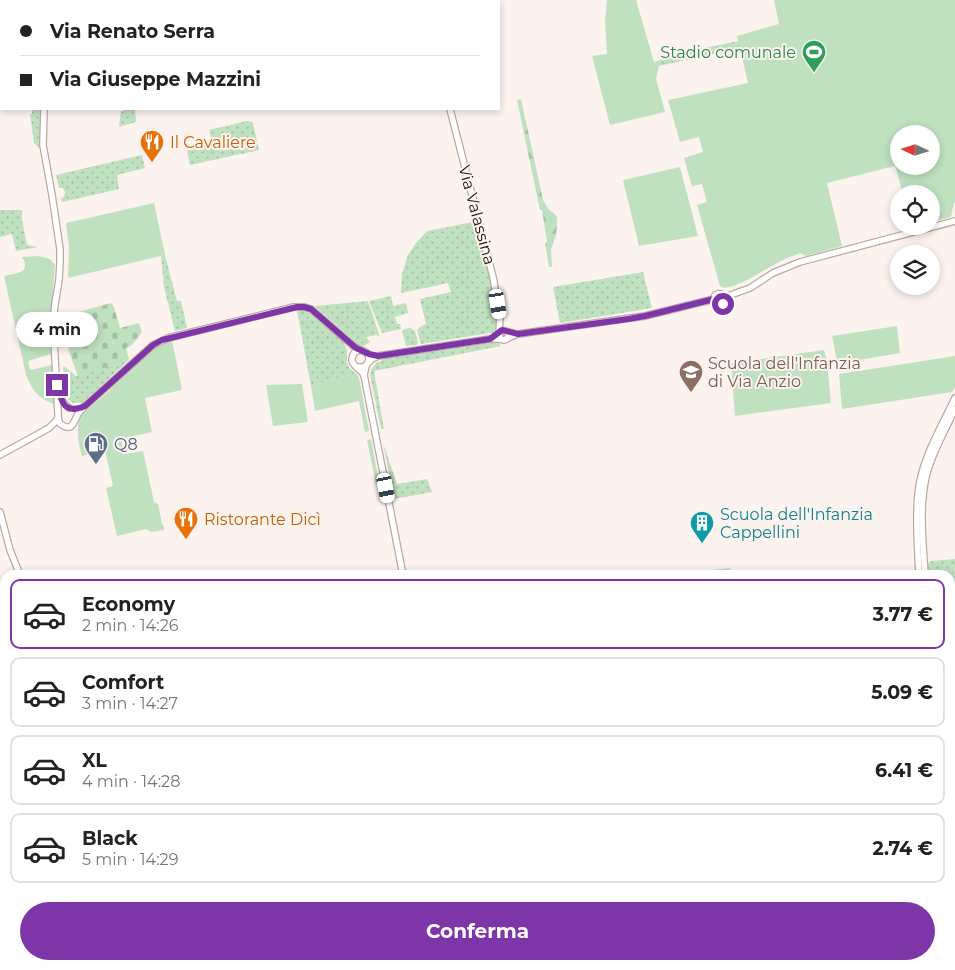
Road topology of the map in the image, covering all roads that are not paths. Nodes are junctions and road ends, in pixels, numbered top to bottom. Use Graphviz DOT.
graph roads {
  1 [pos="44,110"];
  2 [pos="449,110"];
  3 [pos="954,220"];
  4 [pos="503,334"];
  5 [pos="349,342"];
  6 [pos="363,351"];
  7 [pos="352,356"];
  8 [pos="378,356"];
  9 [pos="367,364"];
  10 [pos="357,367"];
  11 [pos="364,375"];
  12 [pos="57,385"];
  13 [pos="955,398"];
  14 [pos="85,406"];
  15 [pos="70,409"];
  16 [pos="955,409"];
  17 [pos="58,416"];
  18 [pos="76,417"];
  19 [pos="62,425"];
  20 [pos="49,428"];
  21 [pos="0,455"];
  22 [pos="0,512"];
  23 [pos="921,552"];
  24 [pos="18,570"];
  25 [pos="402,570"];
  26 [pos="919,570"];
  27 [pos="924,570"];
  1 -- 12 [label="street"];
  2 -- 4 [label="street, Via Valassina"];
  3 -- 4 [label="street"];
  4 -- 8 [label="street"];
  5 -- 6 [label="street"];
  5 -- 7 [label="street"];
  5 -- 14 [label="street"];
  6 -- 7 [label="street"];
  6 -- 8 [label="street"];
  6 -- 9 [label="street"];
  7 -- 10 [label="street"];
  8 -- 9 [label="street"];
  9 -- 10 [label="street"];
  9 -- 11 [label="street"];
  10 -- 11 [label="street"];
  11 -- 25 [label="street"];
  12 -- 15 [label="street"];
  12 -- 17 [label="street"];
  13 -- 23 [label="street"];
  14 -- 15 [label="street"];
  14 -- 18 [label="street"];
  15 -- 17 [label="street"];
  15 -- 18 [label="street"];
  16 -- 23 [label="street"];
  17 -- 19 [label="street"];
  17 -- 20 [label="street"];
  18 -- 19 [label="street"];
  19 -- 20 [label="street"];
  20 -- 21 [label="street"];
  22 -- 24 [label="street"];
  23 -- 26 [label="street"];
  23 -- 27 [label="street"];
}
